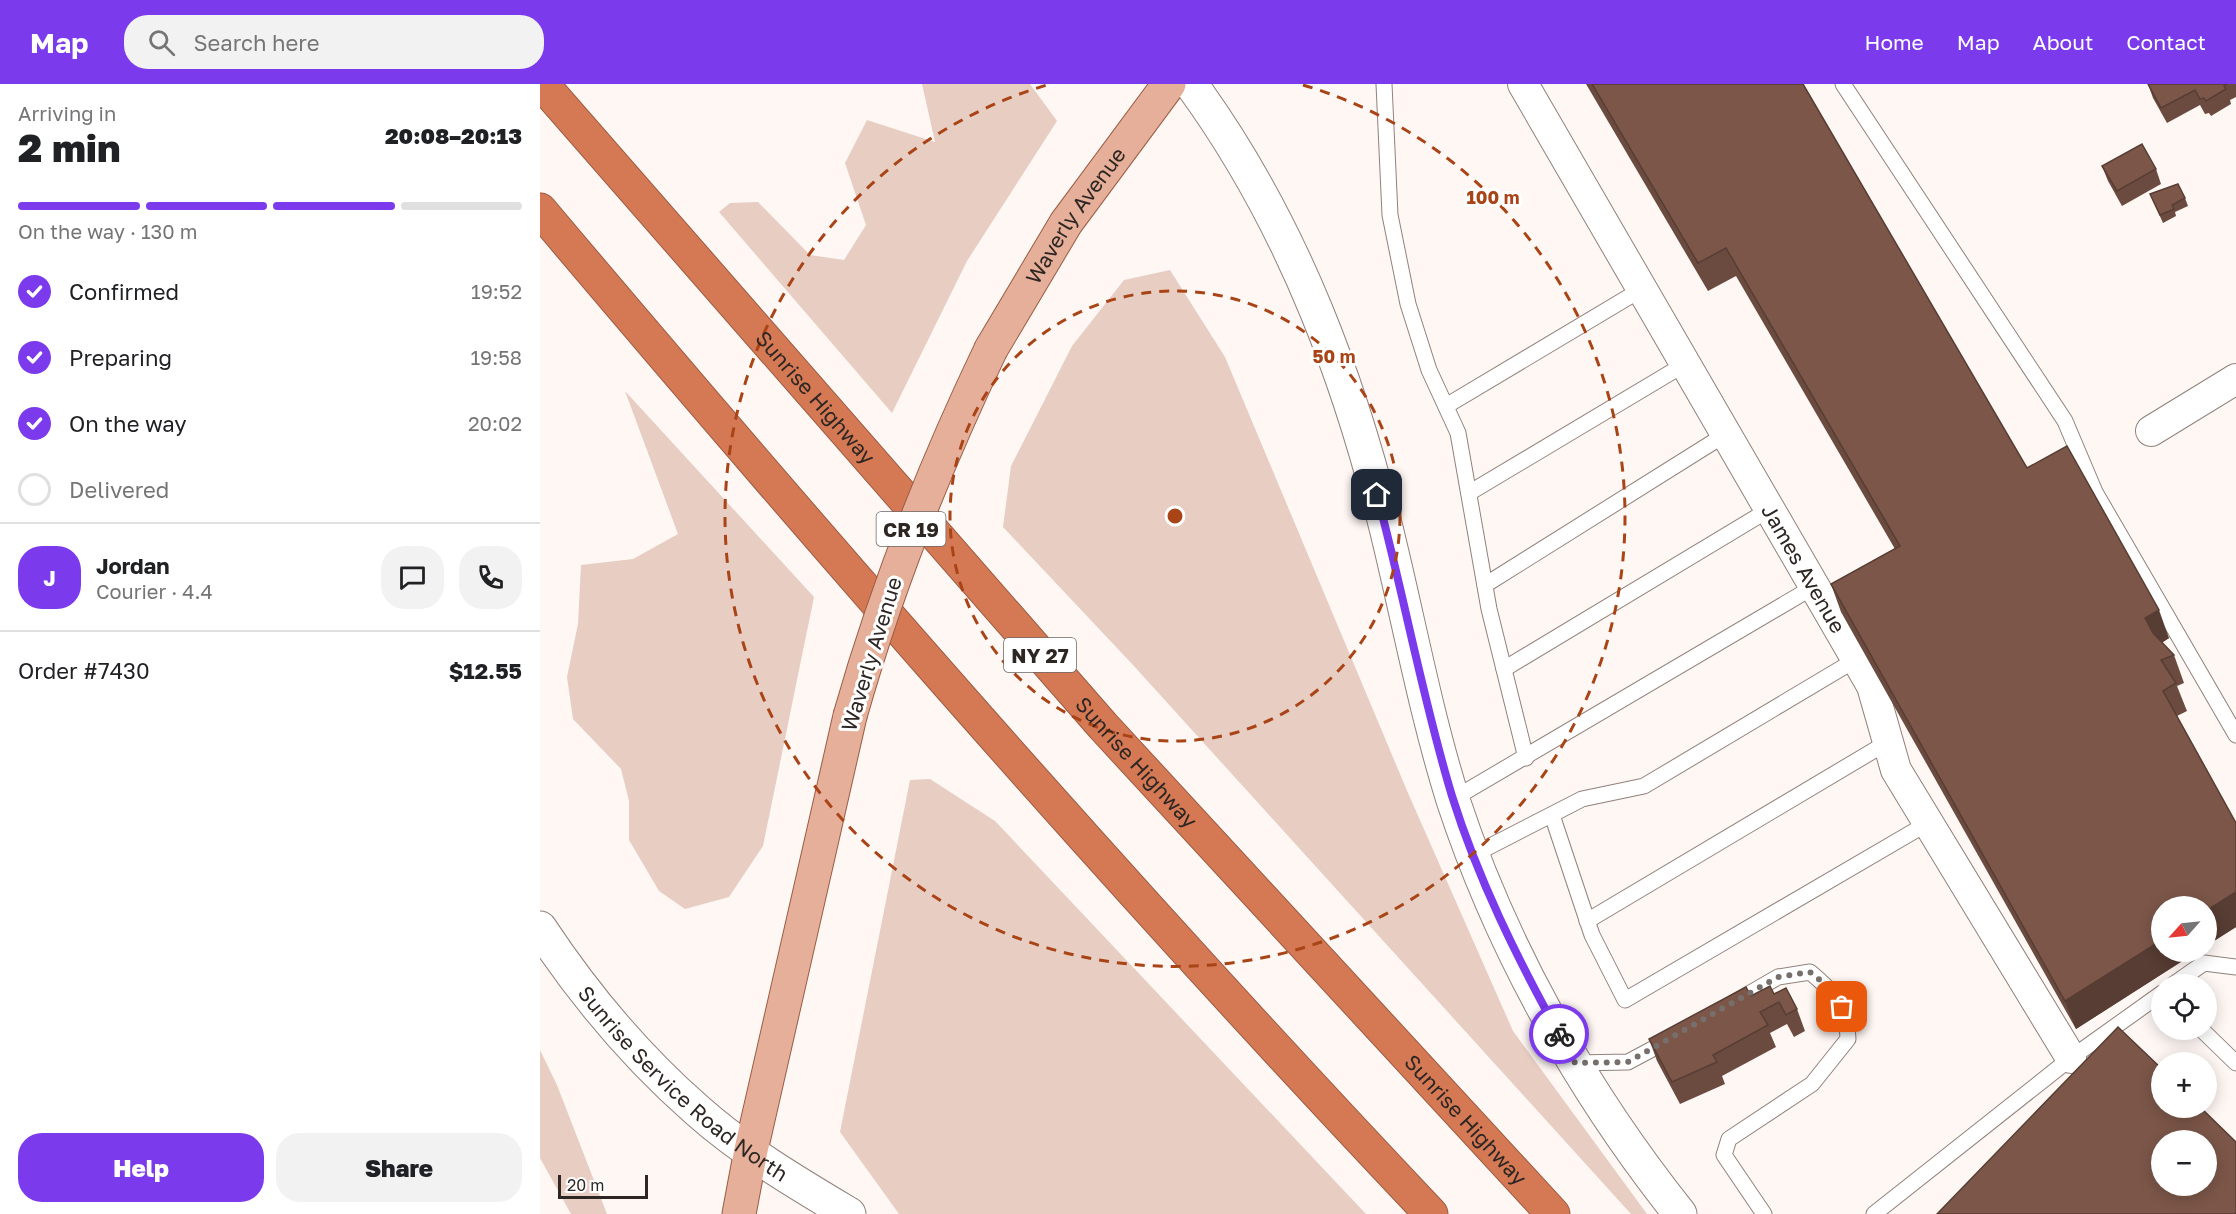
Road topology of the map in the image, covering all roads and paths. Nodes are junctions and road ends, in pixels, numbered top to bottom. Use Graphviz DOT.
graph roads {
  1 [pos="542,84"];
  2 [pos="1169,84"];
  3 [pos="1191,84"];
  4 [pos="1384,84"];
  5 [pos="1523,84"];
  6 [pos="1843,84"];
  7 [pos="540,210"];
  8 [pos="1642,289"];
  9 [pos="1685,364"];
  10 [pos="2236,380"];
  11 [pos="1446,406"];
  12 [pos="2151,431"];
  13 [pos="1726,434"];
  14 [pos="1469,493"];
  15 [pos="1770,509"];
  16 [pos="1485,585"];
  17 [pos="1815,586"];
  18 [pos="1857,659"];
  19 [pos="1504,669"];
  20 [pos="2236,735"];
  21 [pos="1888,742"];
  22 [pos="1526,758"];
  23 [pos="1453,799"];
  24 [pos="1552,815"];
  25 [pos="1928,823"];
  26 [pos="1473,855"];
  27 [pos="1587,921"];
  28 [pos="540,928"];
  29 [pos="2236,967"];
  30 [pos="2189,974"];
  31 [pos="2151,1001"];
  32 [pos="1720,1011"];
  33 [pos="1681,1033"];
  34 [pos="2212,1040"];
  35 [pos="2071,1058"];
  36 [pos="1575,1063"];
  37 [pos="2236,1063"];
  38 [pos="751,1150"];
  39 [pos="739,1214"];
  40 [pos="849,1214"];
  41 [pos="1431,1214"];
  42 [pos="1553,1214"];
  43 [pos="1680,1214"];
  44 [pos="1764,1214"];
  45 [pos="1874,1214"];
  1 -- 42 [label="highway, Sunrise Highway / NY 27"];
  2 -- 38 [label="main road, Waverly Avenue / CR 19, bridge"];
  3 -- 23 [label="main road"];
  4 -- 11 [label="lane"];
  5 -- 8 [label="street, James Avenue"];
  6 -- 20 [label="lane"];
  7 -- 41 [label="highway"];
  8 -- 9 [label="street, James Avenue"];
  8 -- 11 [label="lane"];
  9 -- 13 [label="street, James Avenue"];
  9 -- 14 [label="lane"];
  10 -- 12 [label="street"];
  11 -- 14 [label="lane"];
  13 -- 15 [label="street, James Avenue"];
  13 -- 16 [label="lane"];
  14 -- 16 [label="lane"];
  15 -- 17 [label="street, James Avenue"];
  15 -- 19 [label="lane"];
  16 -- 19 [label="lane"];
  17 -- 18 [label="street, James Avenue"];
  17 -- 22 [label="lane"];
  18 -- 21 [label="street, James Avenue"];
  18 -- 24 [label="lane"];
  19 -- 22 [label="lane"];
  21 -- 25 [label="street, James Avenue"];
  21 -- 27 [label="lane"];
  22 -- 23 [label="lane"];
  23 -- 26 [label="main road"];
  24 -- 26 [label="lane"];
  24 -- 27 [label="lane"];
  25 -- 27 [label="lane"];
  25 -- 35 [label="street, James Avenue"];
  26 -- 36 [label="main road"];
  28 -- 38 [label="main road, Sunrise Service Road North"];
  29 -- 30 [label="lane"];
  31 -- 35 [label="lane"];
  32 -- 44 [label="lane"];
  33 -- 36 [label="lane"];
  34 -- 37 [label="lane"];
  35 -- 45 [label="lane"];
  36 -- 43 [label="main road"];
  38 -- 39 [label="main road, Waverly Avenue / CR 19"];
  38 -- 40 [label="main road, Sunrise Service Road North"];
}
